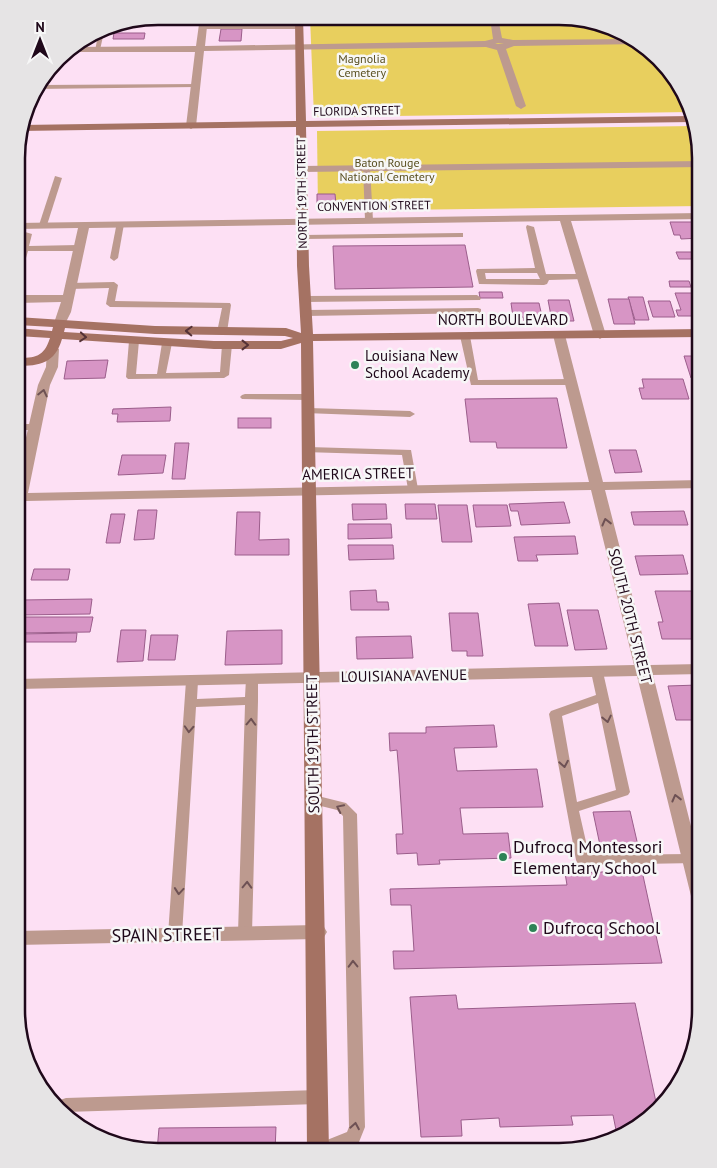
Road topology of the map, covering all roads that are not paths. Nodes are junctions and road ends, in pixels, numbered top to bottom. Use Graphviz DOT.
graph roads {
  1 [pos="204,25"];
  2 [pos="262,25"];
  3 [pos="496,25"];
  4 [pos="136,27"];
  5 [pos="300,27"];
  6 [pos="135,32"];
  7 [pos="100,39"];
  8 [pos="623,42"];
  9 [pos="500,44"];
  10 [pos="301,47"];
  11 [pos="202,48"];
  12 [pos="80,50"];
  13 [pos="97,50"];
  14 [pos="196,84"];
  15 [pos="46,87"];
  16 [pos="521,106"];
  17 [pos="686,119"];
  18 [pos="300,124"];
  19 [pos="191,126"];
  20 [pos="29,128"];
  21 [pos="692,164"];
  22 [pos="366,168"];
  23 [pos="301,169"];
  24 [pos="58,178"];
  25 [pos="692,216"];
  26 [pos="564,217"];
  27 [pos="369,220"];
  28 [pos="303,221"];
  29 [pos="84,224"];
  30 [pos="120,224"];
  31 [pos="43,225"];
  32 [pos="25,226"];
  33 [pos="530,227"];
  34 [pos="28,234"];
  35 [pos="460,235"];
  36 [pos="303,237"];
  37 [pos="25,240"];
  38 [pos="78,248"];
  39 [pos="25,249"];
  40 [pos="114,258"];
  41 [pos="542,273"];
  42 [pos="581,276"];
  43 [pos="69,286"];
  44 [pos="66,298"];
  45 [pos="476,298"];
  46 [pos="25,299"];
  47 [pos="305,299"];
  48 [pos="478,311"];
  49 [pos="306,313"];
  50 [pos="25,322"];
  51 [pos="58,329"];
  52 [pos="25,331"];
  53 [pos="222,332"];
  54 [pos="692,333"];
  55 [pos="559,335"];
  56 [pos="600,335"];
  57 [pos="465,336"];
  58 [pos="306,338"];
  59 [pos="134,342"];
  60 [pos="167,343"];
  61 [pos="227,345"];
  62 [pos="54,350"];
  63 [pos="25,361"];
  64 [pos="161,377"];
  65 [pos="570,382"];
  66 [pos="245,397"];
  67 [pos="308,404"];
  68 [pos="410,414"];
  69 [pos="25,427"];
  70 [pos="35,427"];
  71 [pos="308,450"];
  72 [pos="25,451"];
  73 [pos="692,484"];
  74 [pos="596,485"];
  75 [pos="413,489"];
  76 [pos="308,491"];
  77 [pos="25,501"];
  78 [pos="692,669"];
  79 [pos="644,671"];
  80 [pos="597,672"];
  81 [pos="312,678"];
  82 [pos="252,679"];
  83 [pos="192,680"];
  84 [pos="25,684"];
  85 [pos="602,697"];
  86 [pos="252,700"];
  87 [pos="191,703"];
  88 [pos="314,800"];
  89 [pos="572,809"];
  90 [pos="691,859"];
  91 [pos="692,863"];
  92 [pos="317,932"];
  93 [pos="245,933"];
  94 [pos="175,935"];
  95 [pos="25,938"];
  96 [pos="318,1097"];
  97 [pos="68,1108"];
  98 [pos="318,1143"];
  99 [pos="337,1143"];
  1 -- 11 [label="street"];
  2 -- 5 [label="lane"];
  3 -- 9 [label="street"];
  4 -- 6 [label="lane"];
  5 -- 10 [label="street, NORTH 19TH STREET"];
  7 -- 13 [label="lane"];
  8 -- 9 [label="street"];
  9 -- 10 [label="street"];
  9 -- 16 [label="street"];
  10 -- 11 [label="street"];
  10 -- 18 [label="street, NORTH 19TH STREET"];
  11 -- 13 [label="street"];
  11 -- 14 [label="street"];
  12 -- 13 [label="street"];
  14 -- 15 [label="lane"];
  14 -- 19 [label="street"];
  17 -- 18 [label="street, FLORIDA STREET"];
  18 -- 19 [label="street, FLORIDA STREET"];
  18 -- 23 [label="street, NORTH 19TH STREET"];
  19 -- 20 [label="street, FLORIDA STREET"];
  21 -- 22 [label="street"];
  22 -- 23 [label="street"];
  22 -- 27 [label="lane"];
  23 -- 28 [label="street, NORTH 19TH STREET"];
  24 -- 31 [label="lane"];
  25 -- 26 [label="street, CONVENTION STREET"];
  26 -- 27 [label="street, CONVENTION STREET"];
  26 -- 42 [label="street"];
  27 -- 28 [label="street, CONVENTION STREET"];
  28 -- 30 [label="street, CONVENTION STREET"];
  28 -- 36 [label="street, NORTH 19TH STREET"];
  29 -- 30 [label="street, CONVENTION STREET"];
  29 -- 31 [label="street, CONVENTION STREET"];
  29 -- 38 [label="street"];
  30 -- 40 [label="lane"];
  31 -- 32 [label="street, CONVENTION STREET"];
  33 -- 41 [label="lane"];
  34 -- 37 [label="lane"];
  35 -- 36 [label="lane"];
  36 -- 47 [label="street, NORTH 19TH STREET"];
  38 -- 39 [label="lane"];
  38 -- 43 [label="street"];
  41 -- 41 [label="lane"];
  41 -- 42 [label="lane"];
  42 -- 56 [label="street"];
  43 -- 44 [label="street"];
  43 -- 53 [label="lane"];
  44 -- 46 [label="street"];
  44 -- 51 [label="street"];
  45 -- 47 [label="lane"];
  47 -- 49 [label="street, NORTH 19TH STREET"];
  48 -- 49 [label="lane"];
  49 -- 58 [label="street, NORTH 19TH STREET"];
  50 -- 51 [label="street, NORTH BOULEVARD"];
  51 -- 52 [label="street, NORTH BOULEVARD"];
  53 -- 51 [label="street, NORTH BOULEVARD, one-way"];
  51 -- 59 [label="street, NORTH BOULEVARD, one-way"];
  51 -- 62 [label="street"];
  53 -- 58 [label="street, NORTH BOULEVARD"];
  54 -- 56 [label="street, NORTH BOULEVARD"];
  55 -- 56 [label="street, NORTH BOULEVARD"];
  55 -- 57 [label="street, NORTH BOULEVARD"];
  55 -- 65 [label="street, SOUTH 20TH STREET"];
  57 -- 58 [label="street, NORTH BOULEVARD"];
  57 -- 65 [label="lane"];
  61 -- 58 [label="street, NORTH BOULEVARD, one-way"];
  58 -- 67 [label="street, SOUTH 19TH STREET"];
  59 -- 60 [label="street, NORTH BOULEVARD"];
  59 -- 64 [label="lane"];
  60 -- 61 [label="street, NORTH BOULEVARD"];
  60 -- 64 [label="lane"];
  61 -- 64 [label="lane"];
  62 -- 63 [label="street"];
  70 -- 62 [label="street, one-way"];
  65 -- 74 [label="street, SOUTH 20TH STREET"];
  66 -- 67 [label="lane"];
  67 -- 68 [label="lane"];
  67 -- 71 [label="street, SOUTH 19TH STREET"];
  69 -- 70 [label="lane"];
  70 -- 72 [label="street"];
  71 -- 75 [label="lane"];
  71 -- 76 [label="street, SOUTH 19TH STREET"];
  73 -- 74 [label="street, AMERICA STREET"];
  74 -- 75 [label="street, AMERICA STREET"];
  79 -- 74 [label="street, SOUTH 20TH STREET, one-way"];
  75 -- 76 [label="street, AMERICA STREET"];
  76 -- 77 [label="street, AMERICA STREET"];
  76 -- 81 [label="street, SOUTH 19TH STREET"];
  78 -- 79 [label="street, LOUISIANA AVENUE"];
  79 -- 80 [label="street, LOUISIANA AVENUE"];
  90 -- 79 [label="street, SOUTH 20TH STREET, one-way"];
  80 -- 81 [label="street, LOUISIANA AVENUE"];
  80 -- 85 [label="lane"];
  81 -- 82 [label="street, LOUISIANA AVENUE"];
  81 -- 88 [label="street, SOUTH 19TH STREET"];
  82 -- 83 [label="street, LOUISIANA AVENUE"];
  82 -- 86 [label="lane"];
  83 -- 84 [label="street, LOUISIANA AVENUE"];
  83 -- 87 [label="lane"];
  85 -- 89 [label="lane, one-way"];
  85 -- 89 [label="lane, one-way"];
  86 -- 87 [label="lane"];
  93 -- 86 [label="lane, one-way"];
  87 -- 94 [label="lane, one-way"];
  88 -- 92 [label="street, SOUTH 19TH STREET"];
  99 -- 88 [label="lane, one-way"];
  89 -- 90 [label="lane"];
  90 -- 91 [label="street, SOUTH 20TH STREET"];
  92 -- 93 [label="street, SPAIN STREET"];
  92 -- 96 [label="street, SOUTH 19TH STREET"];
  93 -- 94 [label="street, SPAIN STREET"];
  94 -- 95 [label="street, SPAIN STREET"];
  96 -- 97 [label="lane"];
  96 -- 98 [label="street, SOUTH 19TH STREET"];
}
